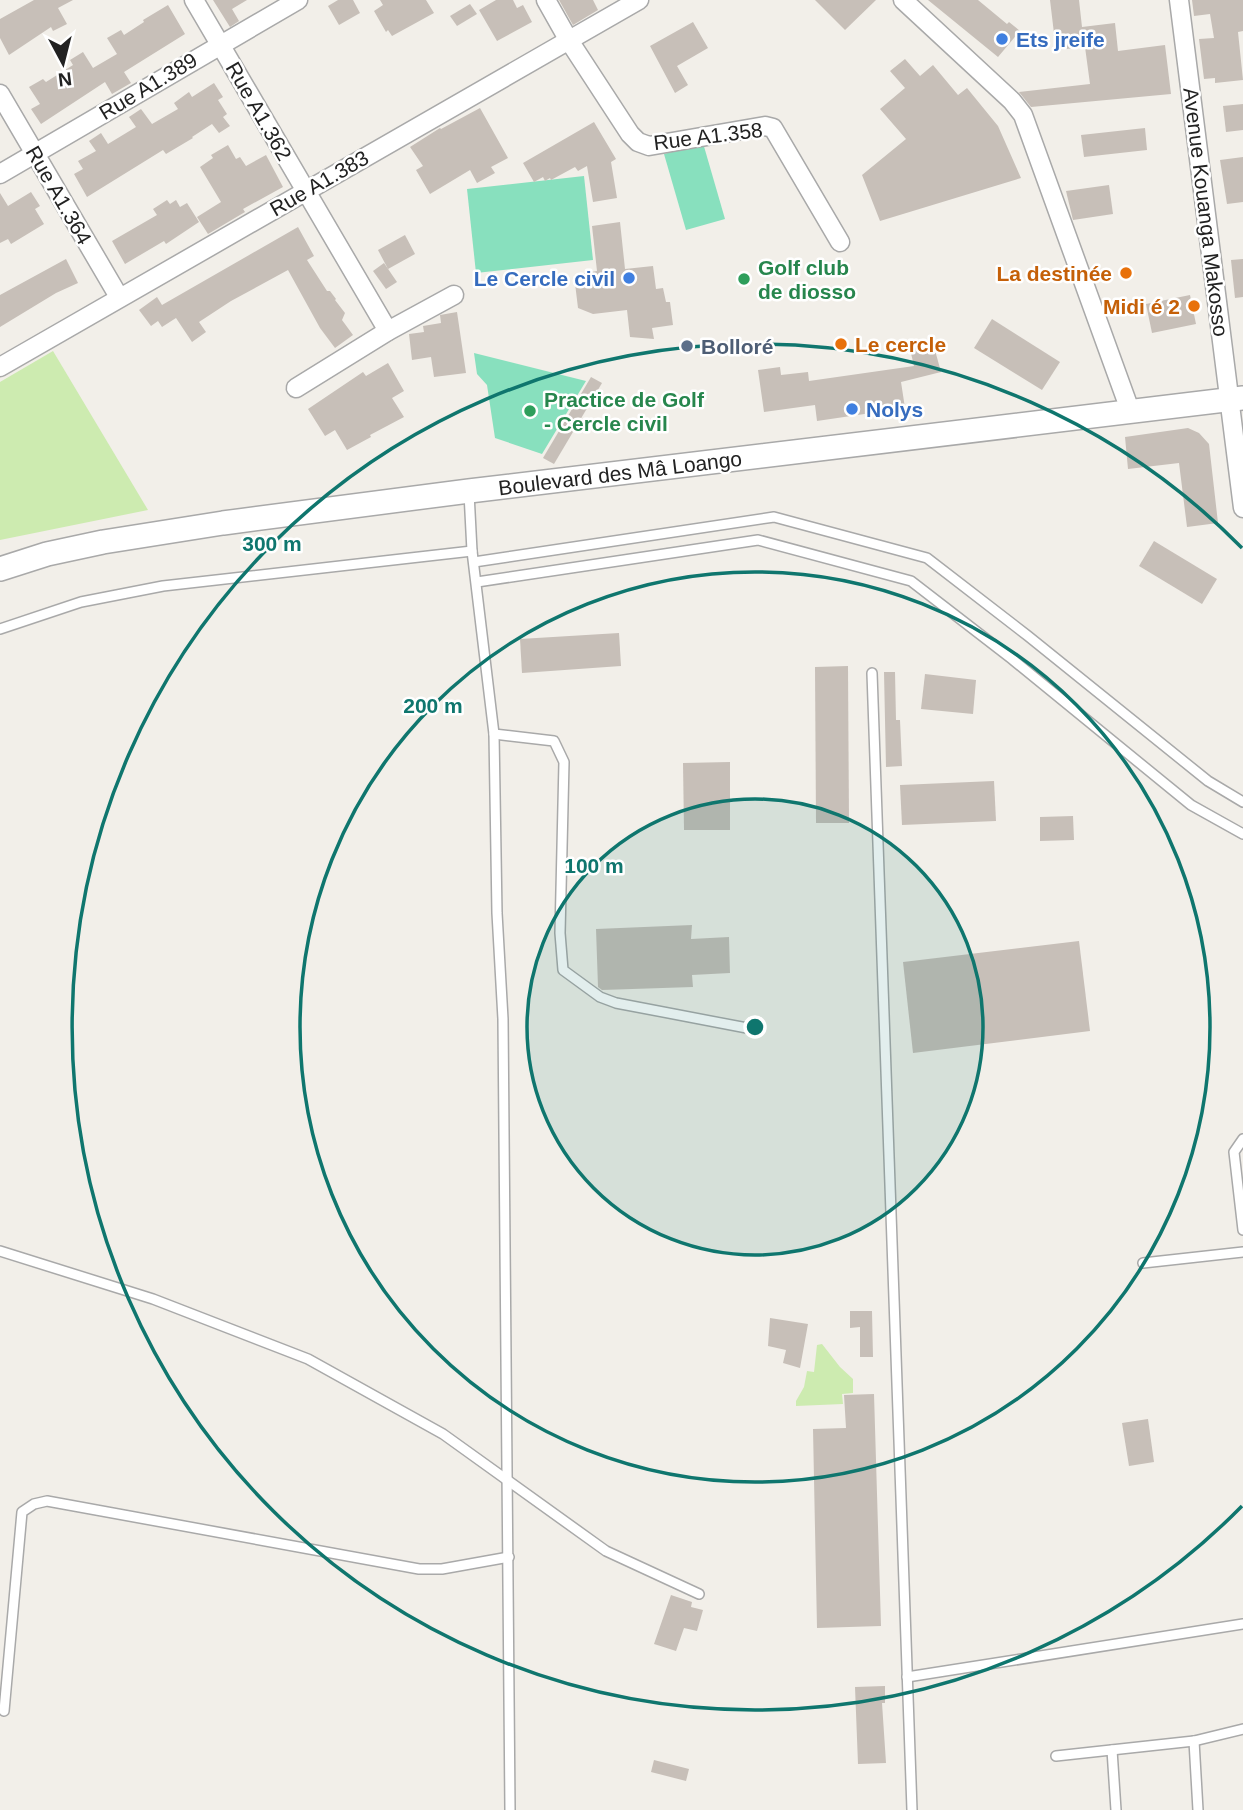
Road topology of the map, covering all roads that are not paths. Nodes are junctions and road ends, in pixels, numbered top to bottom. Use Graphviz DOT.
graph roads {
  1 [pos="194,0"];
  2 [pos="298,0"];
  3 [pos="546,0"];
  4 [pos="639,0"];
  5 [pos="903,0"];
  6 [pos="1179,0"];
  7 [pos="568,39"];
  8 [pos="220,44"];
  9 [pos="0,94"];
  10 [pos="35,154"];
  11 [pos="0,174"];
  12 [pos="306,191"];
  13 [pos="840,242"];
  14 [pos="454,295"];
  15 [pos="119,297"];
  16 [pos="388,331"];
  17 [pos="0,366"];
  18 [pos="296,388"];
  19 [pos="1237,399"];
  20 [pos="1131,413"];
  21 [pos="469,491"];
  22 [pos="1243,508"];
  23 [pos="472,551"];
  24 [pos="474,562"];
  25 [pos="0,569"];
  26 [pos="477,582"];
  27 [pos="0,629"];
  28 [pos="872,673"];
  29 [pos="494,734"];
  30 [pos="1243,802"];
  31 [pos="1243,834"];
  32 [pos="755,1032"];
  33 [pos="1243,1139"];
  34 [pos="1243,1230"];
  35 [pos="0,1251"];
  36 [pos="1243,1252"];
  37 [pos="1143,1263"];
  38 [pos="509,1480"];
  39 [pos="509,1557"];
  40 [pos="699,1594"];
  41 [pos="1243,1624"];
  42 [pos="907,1677"];
  43 [pos="4,1711"];
  44 [pos="1243,1728"];
  45 [pos="1194,1741"];
  46 [pos="1112,1750"];
  47 [pos="1056,1756"];
  48 [pos="510,1810"];
  49 [pos="912,1810"];
  50 [pos="1116,1810"];
  51 [pos="1198,1810"];
  1 -- 8 [label="street, Rue A1.362"];
  2 -- 8 [label="street, Rue A1.389"];
  3 -- 7 [label="street, Rue A1.358"];
  4 -- 7 [label="street, Rue A1.383"];
  5 -- 20 [label="street"];
  6 -- 19 [label="street, Avenue Kouanga Makosso"];
  7 -- 12 [label="street, Rue A1.383"];
  7 -- 13 [label="street, Rue A1.358"];
  8 -- 10 [label="street, Rue A1.389"];
  8 -- 12 [label="street, Rue A1.362"];
  9 -- 10 [label="street, Rue A1.364"];
  10 -- 11 [label="street, Rue A1.389"];
  10 -- 15 [label="street, Rue A1.364"];
  12 -- 15 [label="street, Rue A1.383"];
  12 -- 16 [label="street, Rue A1.362"];
  14 -- 16 [label="street"];
  15 -- 17 [label="street, Rue A1.383"];
  16 -- 18 [label="street"];
  19 -- 20 [label="street, Boulevard des Mâ Loango"];
  19 -- 22 [label="street, Avenue Kouanga Makosso"];
  20 -- 21 [label="street, Boulevard des Mâ Loango"];
  21 -- 23 [label="lane"];
  21 -- 25 [label="street, Boulevard des Mâ Loango"];
  23 -- 24 [label="lane"];
  23 -- 27 [label="lane"];
  24 -- 26 [label="lane"];
  24 -- 30 [label="lane"];
  26 -- 29 [label="lane"];
  26 -- 31 [label="lane"];
  28 -- 42 [label="lane"];
  29 -- 32 [label="lane"];
  29 -- 38 [label="lane"];
  33 -- 34 [label="lane"];
  35 -- 38 [label="lane"];
  36 -- 37 [label="lane"];
  38 -- 39 [label="lane"];
  38 -- 40 [label="lane"];
  39 -- 43 [label="lane"];
  39 -- 48 [label="lane"];
  41 -- 42 [label="lane"];
  42 -- 49 [label="lane"];
  44 -- 45 [label="lane"];
  45 -- 46 [label="lane"];
  45 -- 51 [label="lane"];
  46 -- 47 [label="lane"];
  46 -- 50 [label="lane"];
}
